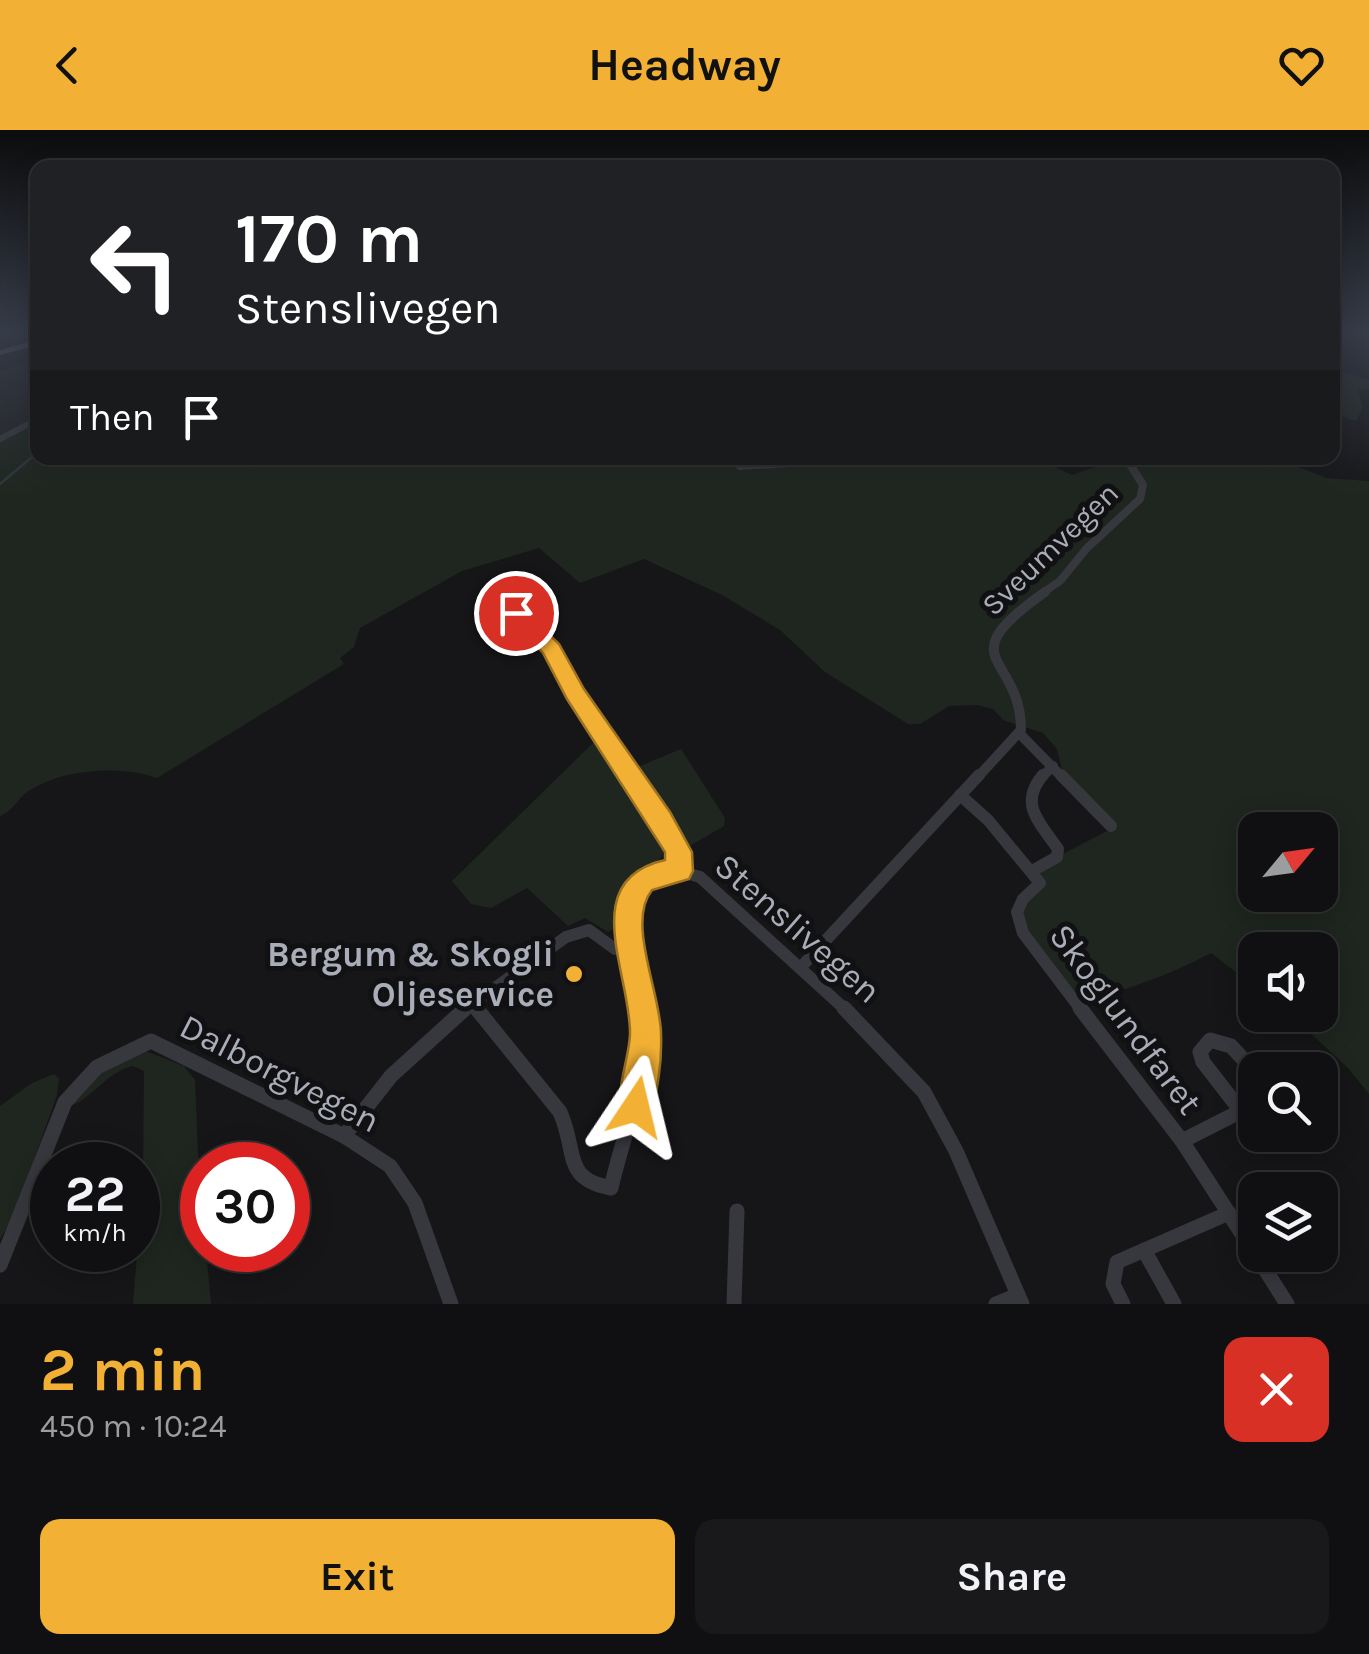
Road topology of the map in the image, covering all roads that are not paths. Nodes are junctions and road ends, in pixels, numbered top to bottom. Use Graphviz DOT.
graph roads {
  1 [pos="30,423"];
  2 [pos="0,439"];
  3 [pos="757,465"];
  4 [pos="1130,465"];
  5 [pos="740,466"];
  6 [pos="516,613"];
  7 [pos="1019,733"];
  8 [pos="1053,766"];
  9 [pos="960,795"];
  10 [pos="1111,826"];
  11 [pos="680,871"];
  12 [pos="1036,877"];
  13 [pos="632,949"];
  14 [pos="802,966"];
  15 [pos="471,1002"];
  16 [pos="1238,1052"];
  17 [pos="1238,1098"];
  18 [pos="1238,1112"];
  19 [pos="344,1136"];
  20 [pos="1182,1141"];
  21 [pos="737,1211"];
  22 [pos="1229,1213"];
  23 [pos="1238,1227"];
  24 [pos="1144,1250"];
  25 [pos="0,1265"];
  26 [pos="1266,1272"];
  27 [pos="1020,1299"];
  28 [pos="452,1304"];
  29 [pos="734,1304"];
  30 [pos="996,1304"];
  31 [pos="1123,1304"];
  32 [pos="1174,1304"];
  33 [pos="1286,1304"];
  1 -- 2 [label="street"];
  3 -- 5 [label="street"];
  4 -- 7 [label="street, Sveumvegen"];
  6 -- 11 [label="street, Stenslivegen"];
  7 -- 8 [label="street"];
  7 -- 9 [label="street"];
  8 -- 10 [label="street"];
  8 -- 12 [label="street"];
  9 -- 12 [label="street"];
  9 -- 14 [label="street"];
  11 -- 13 [label="street"];
  11 -- 14 [label="street, Stenslivegen"];
  12 -- 20 [label="street, Skoglundfaret"];
  13 -- 15 [label="street"];
  13 -- 15 [label="street"];
  14 -- 27 [label="street, Stenslivegen"];
  15 -- 19 [label="street"];
  16 -- 17 [label="street, Skoglundfaret"];
  18 -- 20 [label="street, Skoglundfaret"];
  19 -- 25 [label="street, Dalborgvegen"];
  19 -- 28 [label="street, Dalborgvegen"];
  20 -- 22 [label="street, Skoglundfaret"];
  21 -- 29 [label="street"];
  22 -- 23 [label="street, Skoglundfaret"];
  22 -- 24 [label="street"];
  24 -- 31 [label="street"];
  24 -- 32 [label="street"];
  26 -- 33 [label="street, Skoglundfaret"];
  27 -- 30 [label="street"];
}
